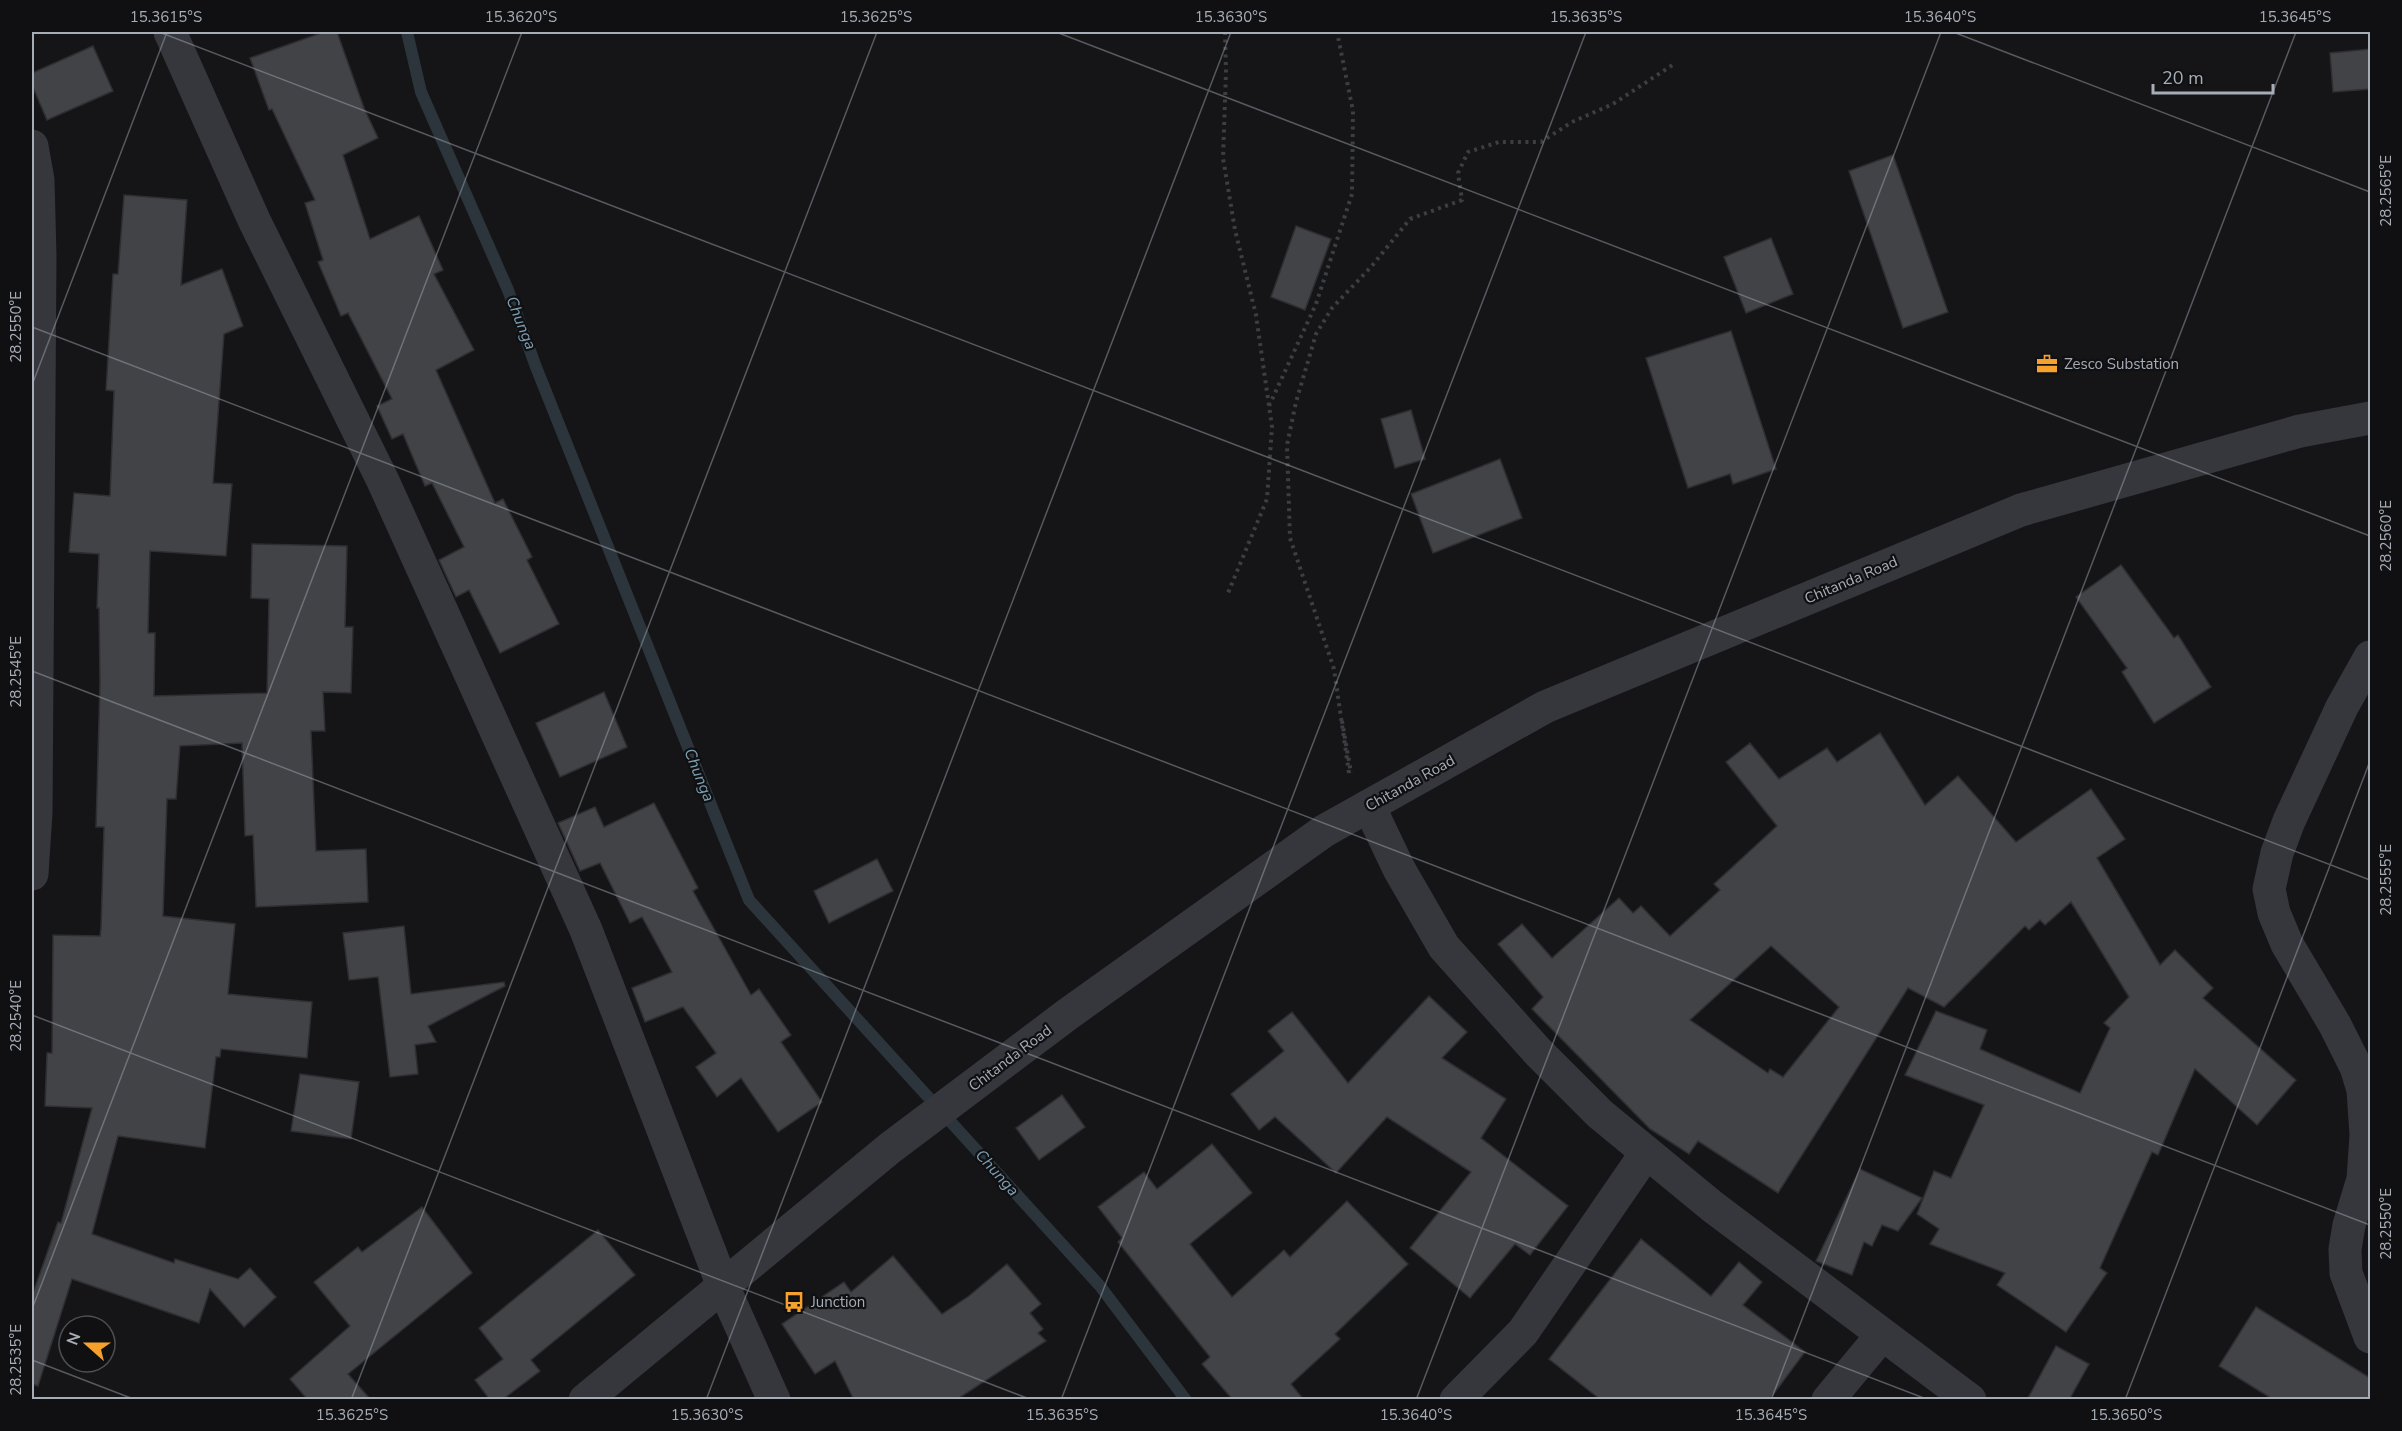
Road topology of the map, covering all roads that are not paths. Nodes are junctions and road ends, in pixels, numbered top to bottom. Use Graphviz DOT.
graph roads {
  1 [pos="170,32"];
  2 [pos="32,146"];
  3 [pos="2370,418"];
  4 [pos="2370,657"];
  5 [pos="1364,809"];
  6 [pos="34,813"];
  7 [pos="32,874"];
  8 [pos="1646,1153"];
  9 [pos="723,1286"];
  10 [pos="1882,1335"];
  11 [pos="2370,1337"];
  12 [pos="585,1399"];
  13 [pos="774,1400"];
  14 [pos="1456,1400"];
  15 [pos="1828,1400"];
  16 [pos="1970,1400"];
  1 -- 9 [label="street"];
  2 -- 6 [label="street"];
  3 -- 5 [label="street, Chitanda Road"];
  4 -- 11 [label="street"];
  5 -- 8 [label="street"];
  5 -- 9 [label="street, Chitanda Road"];
  6 -- 7 [label="street"];
  8 -- 10 [label="street"];
  8 -- 14 [label="street"];
  9 -- 12 [label="street, Chitanda Road"];
  9 -- 13 [label="street"];
  10 -- 15 [label="street"];
  10 -- 16 [label="street"];
}
